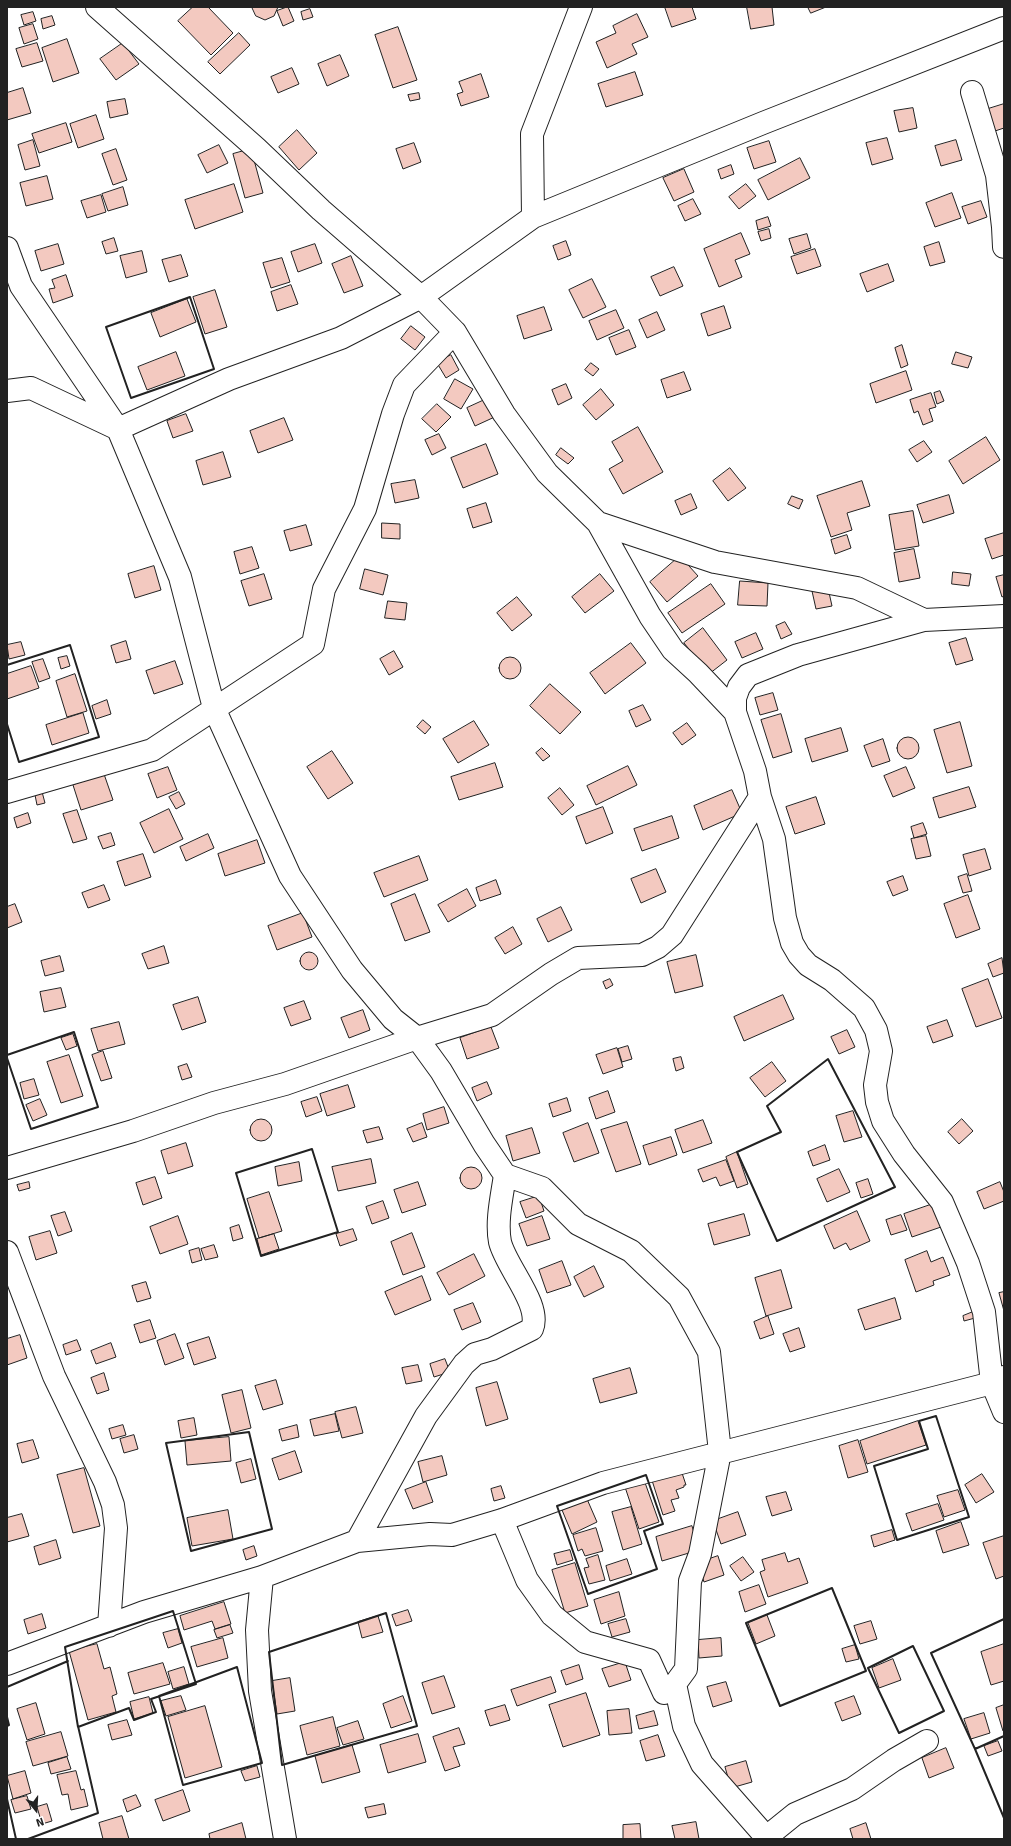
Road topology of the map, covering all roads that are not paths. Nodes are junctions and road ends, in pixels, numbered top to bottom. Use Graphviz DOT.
graph roads {
  1 [pos="97,7"];
  2 [pos="580,7"];
  3 [pos="1004,28"];
  4 [pos="972,92"];
  5 [pos="533,217"];
  6 [pos="1004,247"];
  7 [pos="7,248"];
  8 [pos="421,297"];
  9 [pos="455,332"];
  10 [pos="7,391"];
  11 [pos="118,429"];
  12 [pos="598,523"];
  13 [pos="1004,616"];
  14 [pos="924,620"];
  15 [pos="214,708"];
  16 [pos="735,712"];
  17 [pos="7,792"];
  18 [pos="760,797"];
  19 [pos="417,1038"];
  20 [pos="7,1168"];
  21 [pos="504,1175"];
  22 [pos="7,1252"];
  23 [pos="998,1380"];
  24 [pos="1004,1412"];
  25 [pos="720,1452"];
  26 [pos="502,1520"];
  27 [pos="357,1541"];
  28 [pos="262,1577"];
  29 [pos="109,1626"];
  30 [pos="7,1664"];
  31 [pos="664,1693"];
  32 [pos="927,1741"];
  33 [pos="766,1838"];
  34 [pos="285,1839"];
  1 -- 8 [label="street"];
  2 -- 5 [label="street"];
  3 -- 5 [label="street"];
  4 -- 6 [label="street"];
  5 -- 8 [label="street"];
  7 -- 11 [label="street"];
  8 -- 9 [label="street"];
  8 -- 11 [label="street"];
  9 -- 12 [label="street"];
  9 -- 15 [label="street"];
  10 -- 11 [label="street"];
  11 -- 15 [label="street"];
  12 -- 14 [label="street"];
  12 -- 16 [label="street"];
  13 -- 14 [label="street"];
  14 -- 16 [label="street"];
  15 -- 17 [label="street"];
  15 -- 19 [label="street"];
  16 -- 18 [label="street"];
  18 -- 19 [label="street"];
  18 -- 23 [label="street"];
  19 -- 20 [label="street"];
  19 -- 21 [label="street"];
  21 -- 25 [label="street"];
  21 -- 27 [label="street"];
  22 -- 29 [label="street"];
  23 -- 24 [label="street"];
  23 -- 25 [label="street"];
  25 -- 26 [label="street"];
  25 -- 33 [label="street"];
  26 -- 27 [label="street"];
  26 -- 31 [label="street"];
  27 -- 28 [label="street"];
  28 -- 29 [label="street"];
  28 -- 34 [label="street"];
  29 -- 30 [label="street"];
  32 -- 33 [label="street"];
}
